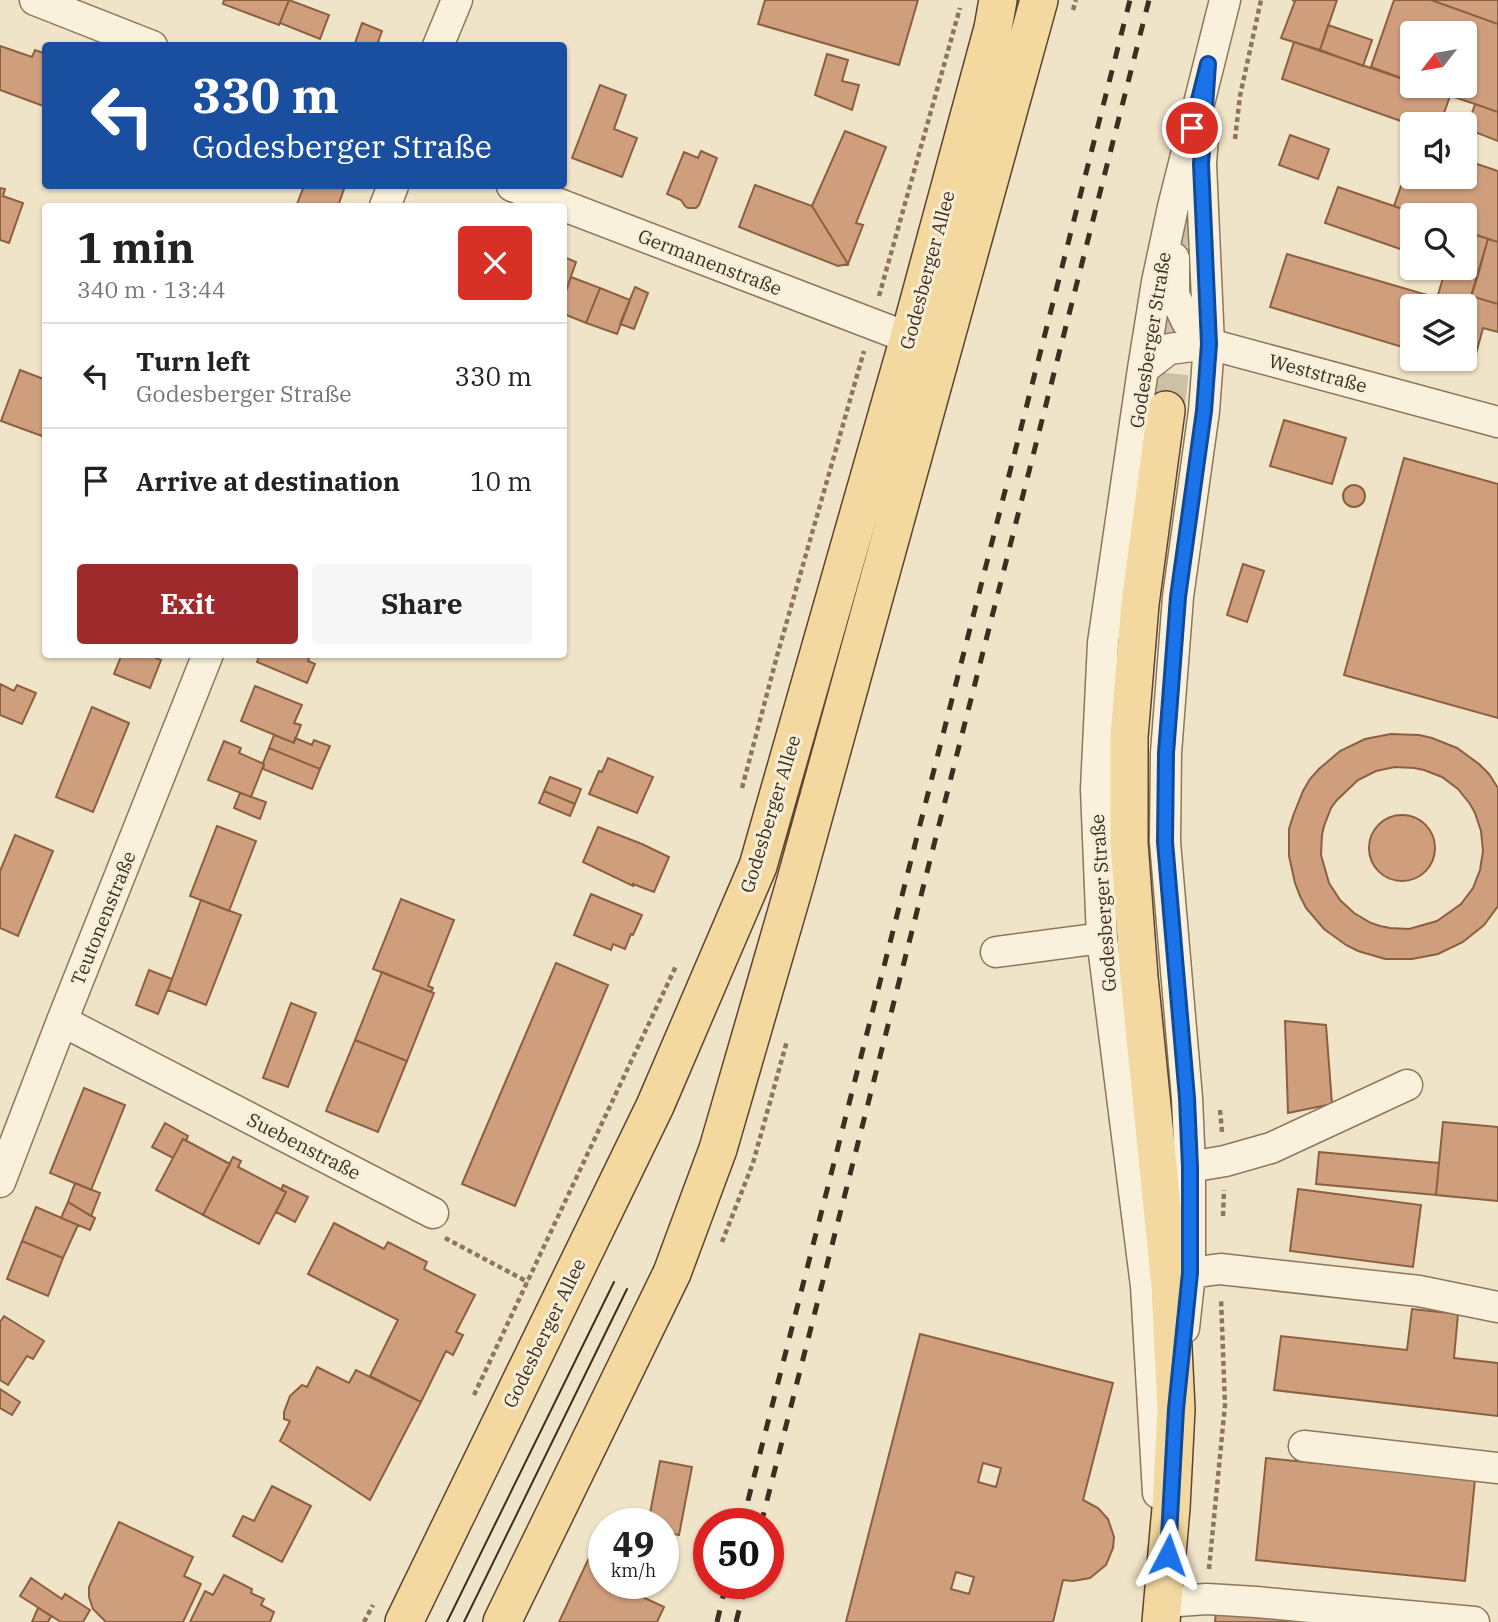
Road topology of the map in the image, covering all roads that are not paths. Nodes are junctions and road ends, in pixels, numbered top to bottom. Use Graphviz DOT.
graph roads {
  1 [pos="35,0"];
  2 [pos="457,0"];
  3 [pos="998,0"];
  4 [pos="1039,0"];
  5 [pos="1225,0"];
  6 [pos="142,42"];
  7 [pos="440,42"];
  8 [pos="1208,64"];
  9 [pos="520,189"];
  10 [pos="557,203"];
  11 [pos="567,207"];
  12 [pos="1173,207"];
  13 [pos="909,338"];
  14 [pos="1209,344"];
  15 [pos="1143,369"];
  16 [pos="1167,410"];
  17 [pos="1498,422"];
  18 [pos="206,658"];
  19 [pos="1102,937"];
  20 [pos="996,952"];
  21 [pos="62,1021"];
  22 [pos="1407,1085"];
  23 [pos="1190,1167"];
  24 [pos="0,1182"];
  25 [pos="433,1213"];
  26 [pos="1190,1273"];
  27 [pos="1498,1307"];
  28 [pos="1176,1409"];
  29 [pos="1304,1446"];
  30 [pos="1498,1468"];
  31 [pos="1163,1612"];
  32 [pos="404,1622"];
  33 [pos="502,1622"];
  34 [pos="1474,1622"];
  1 -- 6 [label="street"];
  2 -- 7 [label="street"];
  3 -- 13 [label="main road, Godesberger Allee"];
  4 -- 33 [label="main road, Godesberger Allee"];
  5 -- 8 [label="street, Godesberger Straße"];
  8 -- 12 [label="street, Godesberger Straße"];
  8 -- 14 [label="street, Godesberger Straße"];
  9 -- 10 [label="street, Germanenstraße"];
  11 -- 13 [label="street, Germanenstraße"];
  12 -- 14 [label="street, Godesberger Straße"];
  12 -- 15 [label="street, Godesberger Straße"];
  13 -- 32 [label="main road, Godesberger Allee"];
  14 -- 15 [label="street, Weststraße"];
  14 -- 17 [label="street, Weststraße"];
  14 -- 23 [label="street, Godesberger Straße"];
  15 -- 19 [label="street, Godesberger Straße"];
  16 -- 28 [label="main road, Godesberger Straße"];
  18 -- 21 [label="street, Teutonenstraße"];
  19 -- 20 [label="street"];
  19 -- 31 [label="street, Godesberger Straße"];
  21 -- 24 [label="street, Teutonenstraße"];
  21 -- 25 [label="street, Suebenstraße"];
  22 -- 23 [label="street"];
  23 -- 26 [label="street, Godesberger Straße"];
  26 -- 27 [label="street"];
  26 -- 28 [label="street, Godesberger Straße"];
  28 -- 31 [label="main road, Godesberger Straße"];
  29 -- 30 [label="street"];
  31 -- 34 [label="street"];
}
